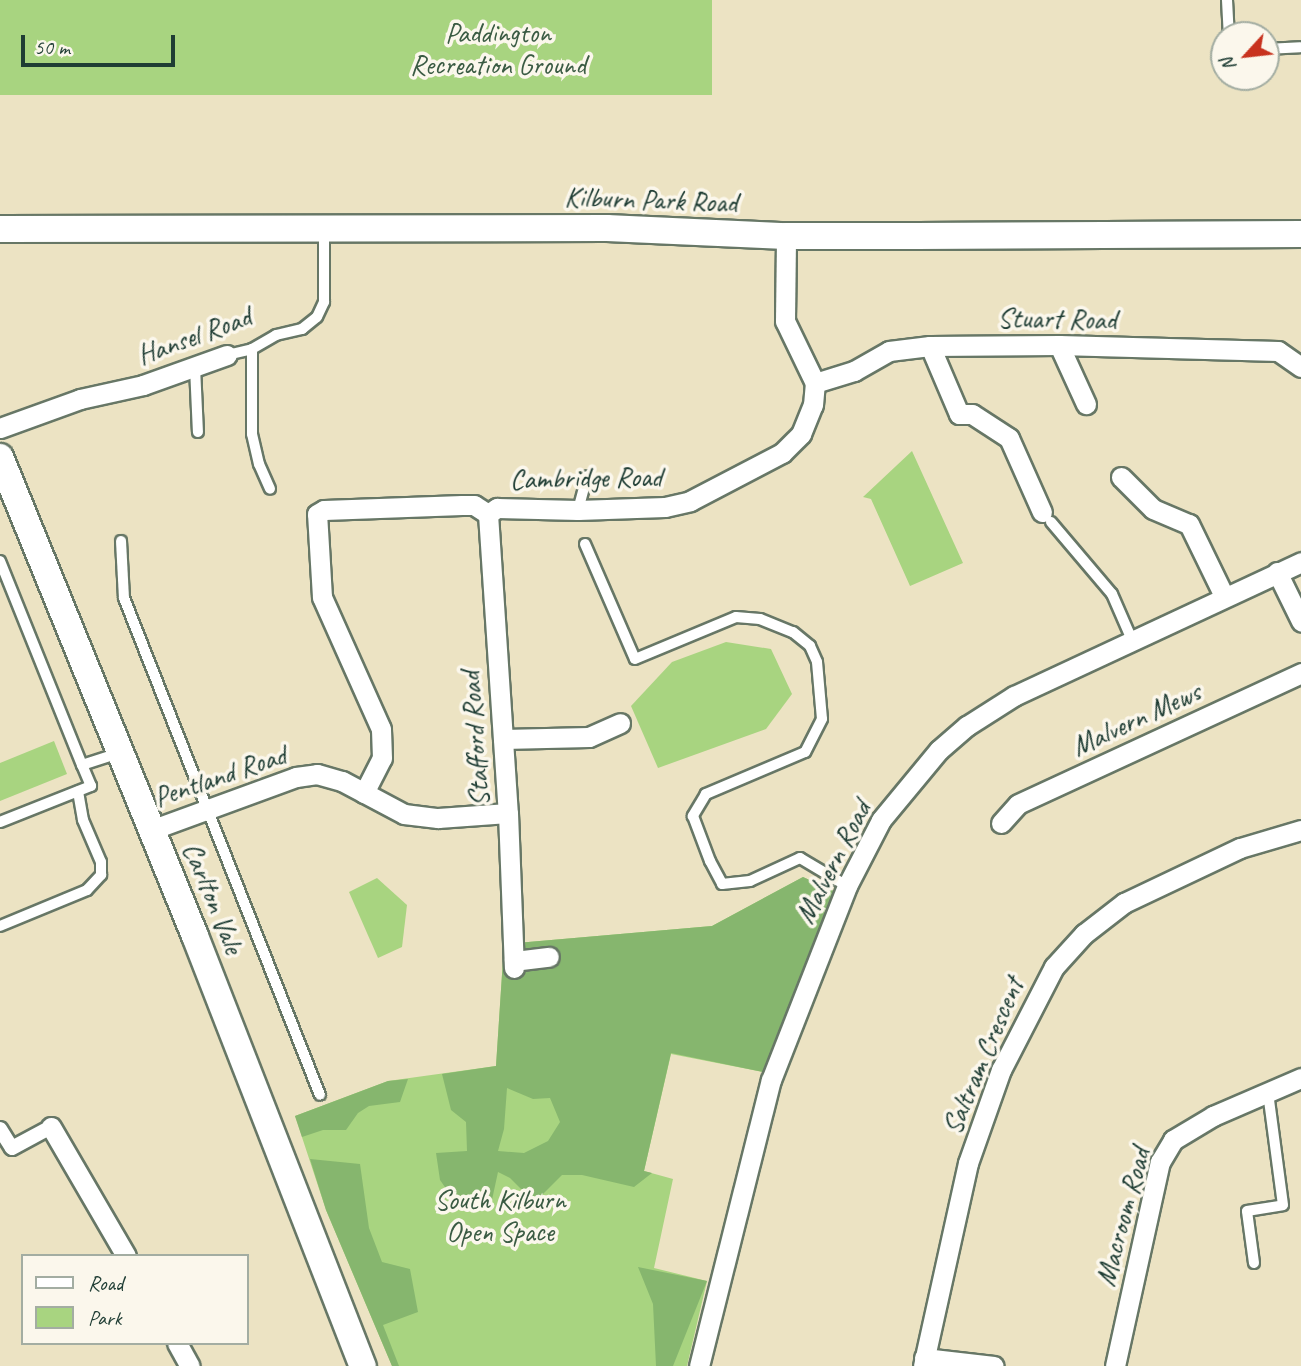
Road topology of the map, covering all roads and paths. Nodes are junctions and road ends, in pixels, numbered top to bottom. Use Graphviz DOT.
graph roads {
  1 [pos="1227,0"];
  2 [pos="1228,21"];
  3 [pos="1300,47"];
  4 [pos="1280,48"];
  5 [pos="324,227"];
  6 [pos="0,229"];
  7 [pos="1301,234"];
  8 [pos="786,236"];
  9 [pos="1059,345"];
  10 [pos="930,346"];
  11 [pos="252,349"];
  12 [pos="227,355"];
  13 [pos="195,367"];
  14 [pos="1301,368"];
  15 [pos="815,383"];
  16 [pos="1086,404"];
  17 [pos="0,428"];
  18 [pos="198,432"];
  19 [pos="0,457"];
  20 [pos="587,476"];
  21 [pos="1121,477"];
  22 [pos="270,489"];
  23 [pos="6,491"];
  24 [pos="578,510"];
  25 [pos="488,514"];
  26 [pos="1047,517"];
  27 [pos="121,541"];
  28 [pos="585,544"];
  29 [pos="0,561"];
  30 [pos="1301,562"];
  31 [pos="1277,572"];
  32 [pos="1224,597"];
  33 [pos="1301,621"];
  34 [pos="1132,640"];
  35 [pos="1301,673"];
  36 [pos="620,723"];
  37 [pos="503,739"];
  38 [pos="119,753"];
  39 [pos="82,765"];
  40 [pos="78,791"];
  41 [pos="364,793"];
  42 [pos="206,811"];
  43 [pos="508,813"];
  44 [pos="0,822"];
  45 [pos="1001,822"];
  46 [pos="151,830"];
  47 [pos="1301,830"];
  48 [pos="846,887"];
  49 [pos="0,926"];
  50 [pos="549,957"];
  51 [pos="1301,1078"];
  52 [pos="1268,1092"];
  53 [pos="320,1095"];
  54 [pos="51,1127"];
  55 [pos="0,1129"];
  56 [pos="125,1254"];
  57 [pos="1254,1263"];
  58 [pos="178,1345"];
  59 [pos="923,1362"];
  60 [pos="190,1366"];
  61 [pos="363,1366"];
  62 [pos="699,1366"];
  63 [pos="994,1366"];
  64 [pos="1115,1366"];
  1 -- 2 [label="lane"];
  3 -- 4 [label="lane"];
  5 -- 6 [label="main road, Kilburn Park Road"];
  5 -- 8 [label="main road, Kilburn Park Road"];
  5 -- 11 [label="lane, Hansel Road"];
  7 -- 8 [label="main road, Kilburn Park Road"];
  8 -- 15 [label="street"];
  9 -- 10 [label="street, Stuart Road"];
  9 -- 14 [label="street, Stuart Road"];
  9 -- 16 [label="street"];
  10 -- 15 [label="street, Stuart Road"];
  10 -- 26 [label="street"];
  11 -- 12 [label="lane, Hansel Road"];
  11 -- 22 [label="lane"];
  12 -- 13 [label="street, Hansel Road"];
  13 -- 17 [label="street, Hansel Road"];
  13 -- 18 [label="lane"];
  15 -- 24 [label="street, Cambridge Road"];
  19 -- 23 [label="main road, Carlton Vale"];
  20 -- 24 [label="lane"];
  21 -- 32 [label="street"];
  23 -- 38 [label="main road, Carlton Vale"];
  24 -- 25 [label="street, Cambridge Road"];
  25 -- 37 [label="street, Stafford Road"];
  25 -- 41 [label="street, Cambridge Road"];
  26 -- 34 [label="lane"];
  27 -- 42 [label="lane, Carlton Vale"];
  28 -- 48 [label="lane"];
  29 -- 39 [label="lane"];
  30 -- 31 [label="street, Malvern Road"];
  31 -- 32 [label="street, Malvern Road"];
  31 -- 33 [label="street"];
  32 -- 34 [label="street, Malvern Road"];
  34 -- 48 [label="street, Malvern Road"];
  35 -- 45 [label="street, Malvern Mews"];
  36 -- 37 [label="street"];
  37 -- 43 [label="street, Stafford Road"];
  38 -- 39 [label="lane"];
  38 -- 46 [label="main road, Carlton Vale"];
  39 -- 40 [label="lane"];
  40 -- 44 [label="lane"];
  40 -- 49 [label="lane"];
  41 -- 42 [label="street, Pentland Road"];
  41 -- 43 [label="street, Pentland Road"];
  42 -- 46 [label="street, Pentland Road"];
  42 -- 53 [label="lane, Carlton Vale"];
  43 -- 50 [label="street, Stafford Road"];
  46 -- 61 [label="main road, Carlton Vale"];
  47 -- 59 [label="street, Saltram Crescent"];
  48 -- 62 [label="street, Malvern Road"];
  51 -- 52 [label="street, Macroom Road"];
  52 -- 57 [label="lane"];
  52 -- 64 [label="street, Macroom Road"];
  54 -- 55 [label="street"];
  54 -- 56 [label="street"];
  58 -- 60 [label="street"];
  59 -- 63 [label="street"];
}
